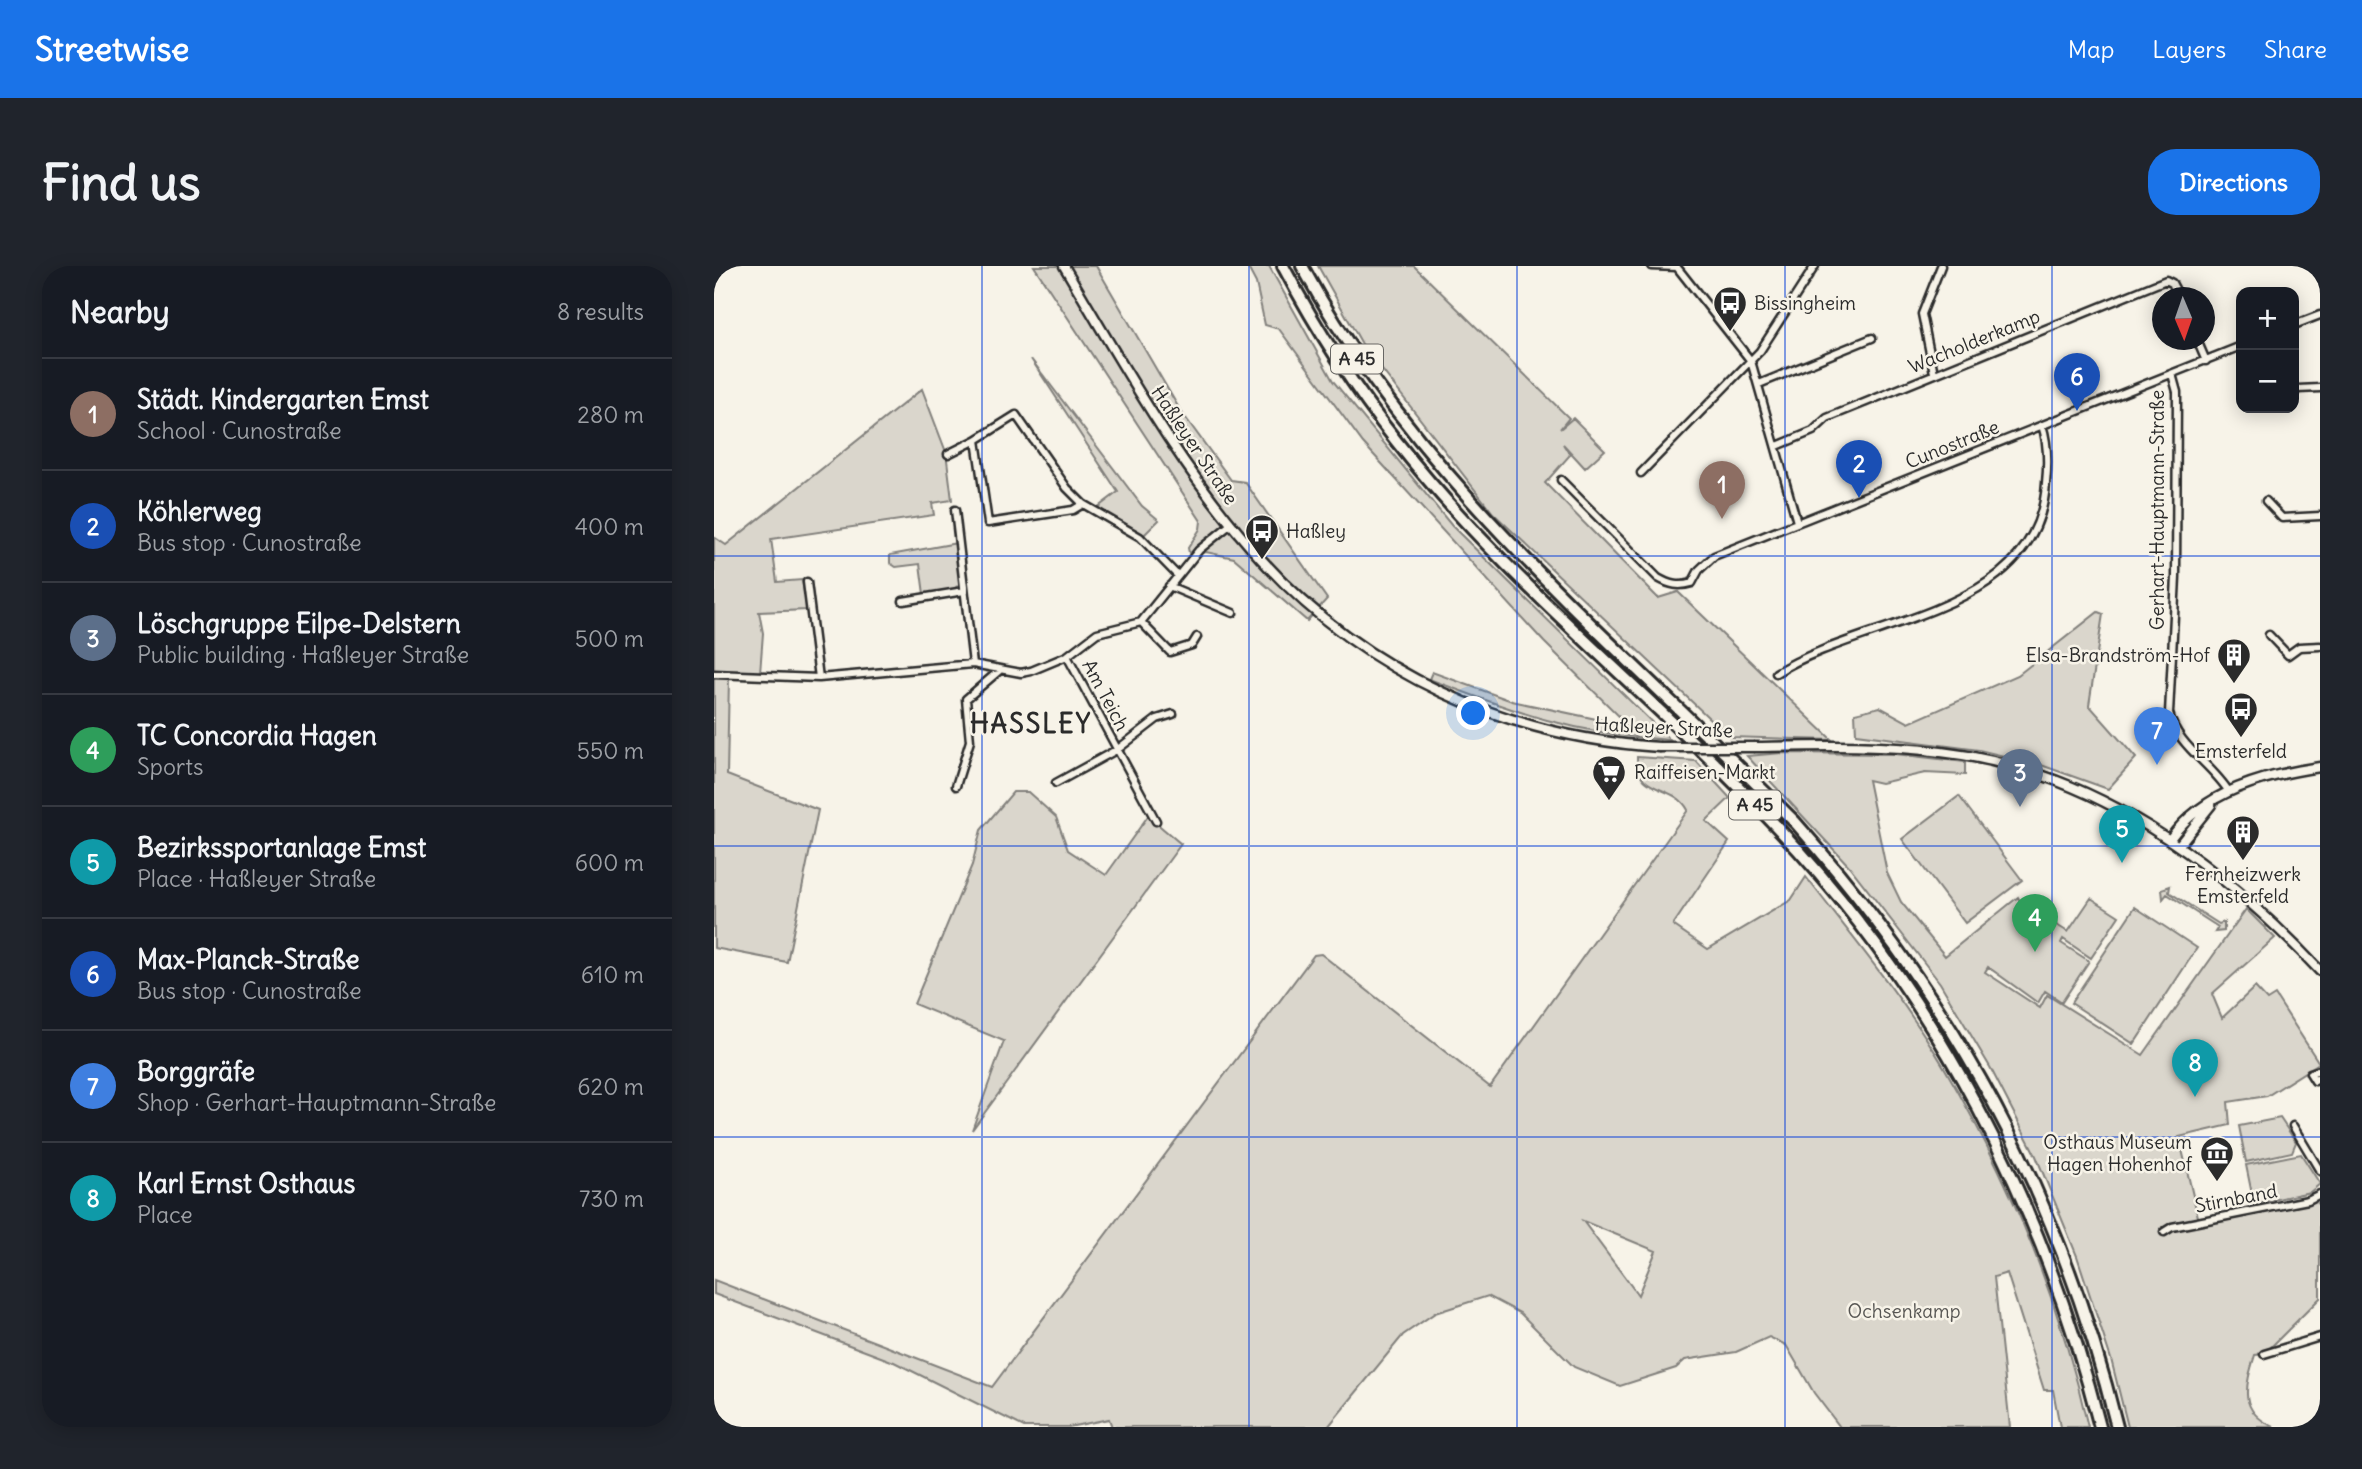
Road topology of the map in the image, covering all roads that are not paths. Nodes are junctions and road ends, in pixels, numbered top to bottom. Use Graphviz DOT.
graph roads {
  1 [pos="1064,266"];
  2 [pos="1283,266"];
  3 [pos="1302,266"];
  4 [pos="1652,266"];
  5 [pos="1677,266"];
  6 [pos="1815,266"];
  7 [pos="1941,266"];
  8 [pos="2174,287"];
  9 [pos="2320,315"];
  10 [pos="2299,323"];
  11 [pos="1872,338"];
  12 [pos="2236,348"];
  13 [pos="2201,350"];
  14 [pos="1751,361"];
  15 [pos="2206,361"];
  16 [pos="1934,373"];
  17 [pos="2172,374"];
  18 [pos="1759,384"];
  19 [pos="2320,388"];
  20 [pos="2299,390"];
  21 [pos="2042,425"];
  22 [pos="976,440"];
  23 [pos="1777,446"];
  24 [pos="948,454"];
  25 [pos="1641,473"];
  26 [pos="1561,480"];
  27 [pos="2266,501"];
  28 [pos="1083,503"];
  29 [pos="955,510"];
  30 [pos="2320,516"];
  31 [pos="1797,522"];
  32 [pos="1231,524"];
  33 [pos="1177,575"];
  34 [pos="807,582"];
  35 [pos="1169,586"];
  36 [pos="964,591"];
  37 [pos="903,601"];
  38 [pos="1233,613"];
  39 [pos="1141,622"];
  40 [pos="2269,635"];
  41 [pos="1197,637"];
  42 [pos="2320,646"];
  43 [pos="1067,656"];
  44 [pos="973,664"];
  45 [pos="1000,670"];
  46 [pos="1776,673"];
  47 [pos="714,674"];
  48 [pos="819,678"];
  49 [pos="1173,714"];
  50 [pos="1118,749"];
  51 [pos="2320,767"];
  52 [pos="1056,783"];
  53 [pos="956,786"];
  54 [pos="2229,792"];
  55 [pos="2213,803"];
  56 [pos="1156,821"];
  57 [pos="2170,839"];
  58 [pos="2179,845"];
  59 [pos="2320,971"];
  60 [pos="2320,1070"];
  61 [pos="2320,1077"];
  62 [pos="2293,1126"];
  63 [pos="2320,1171"];
  64 [pos="2319,1198"];
  65 [pos="2164,1233"];
  66 [pos="2320,1337"];
  67 [pos="2264,1354"];
  68 [pos="2100,1427"];
  69 [pos="2117,1427"];
  1 -- 32 [label="main road, Haßleyer Straße"];
  2 -- 68 [label="highway, A 45"];
  3 -- 69 [label="highway, A 45"];
  4 -- 5 [label="street"];
  5 -- 14 [label="street"];
  6 -- 14 [label="street"];
  7 -- 16 [label="street"];
  8 -- 16 [label="street, Wacholderkamp"];
  9 -- 10 [label="street"];
  11 -- 18 [label="street"];
  12 -- 15 [label="street, Cunostraße"];
  13 -- 15 [label="street"];
  14 -- 18 [label="street"];
  14 -- 25 [label="street"];
  15 -- 17 [label="street, Cunostraße"];
  16 -- 23 [label="street, Wacholderkamp"];
  17 -- 21 [label="street, Cunostraße"];
  17 -- 54 [label="street, Gerhart-Hauptmann-Straße"];
  18 -- 23 [label="street"];
  19 -- 20 [label="street"];
  21 -- 31 [label="street, Cunostraße"];
  21 -- 46 [label="street"];
  22 -- 24 [label="street"];
  22 -- 28 [label="street"];
  22 -- 28 [label="street"];
  23 -- 31 [label="street"];
  26 -- 31 [label="street, Cunostraße"];
  27 -- 30 [label="street"];
  28 -- 33 [label="street"];
  29 -- 36 [label="street"];
  32 -- 33 [label="street"];
  32 -- 57 [label="main road, Haßleyer Straße, bridge"];
  33 -- 35 [label="street"];
  34 -- 48 [label="street"];
  35 -- 38 [label="street"];
  35 -- 39 [label="street"];
  36 -- 37 [label="street"];
  36 -- 44 [label="street"];
  39 -- 41 [label="street"];
  39 -- 43 [label="street"];
  40 -- 42 [label="street"];
  43 -- 45 [label="street"];
  43 -- 50 [label="street, Am Teich"];
  44 -- 45 [label="street"];
  44 -- 48 [label="street"];
  45 -- 53 [label="street"];
  47 -- 48 [label="street"];
  49 -- 50 [label="street, Am Teich"];
  50 -- 52 [label="street, Am Teich"];
  50 -- 56 [label="street, Am Teich"];
  51 -- 54 [label="main road"];
  54 -- 55 [label="main road"];
  55 -- 57 [label="main road"];
  55 -- 58 [label="main road"];
  57 -- 58 [label="main road, Haßleyer Straße"];
  58 -- 59 [label="main road, Haßleyer Straße"];
  60 -- 61 [label="street"];
  62 -- 63 [label="street"];
  64 -- 65 [label="street, Stirnband"];
  66 -- 67 [label="street"];
}
